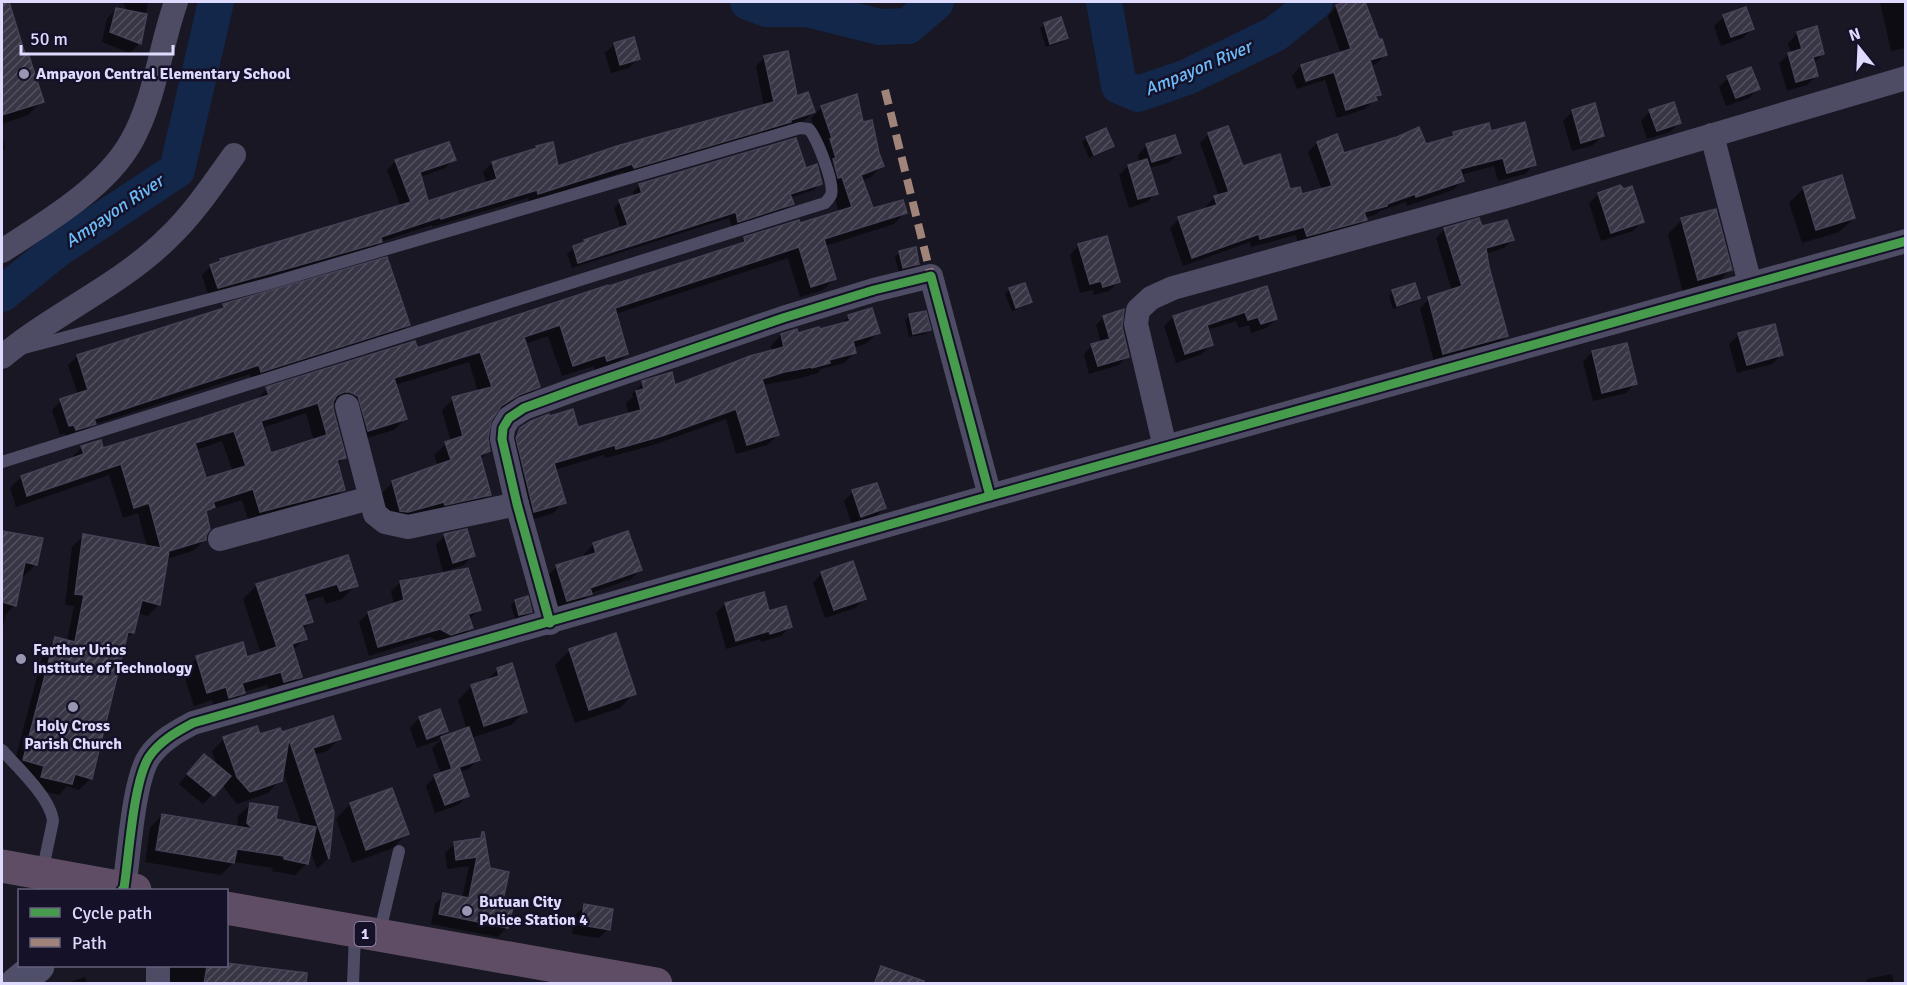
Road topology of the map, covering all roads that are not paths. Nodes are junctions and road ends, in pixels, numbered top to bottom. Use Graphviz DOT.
graph roads {
  1 [pos="176,2"];
  2 [pos="1905,78"];
  3 [pos="1712,135"];
  4 [pos="234,155"];
  5 [pos="1905,241"];
  6 [pos="2,251"];
  7 [pos="1750,284"];
  8 [pos="4,355"];
  9 [pos="347,406"];
  10 [pos="1165,447"];
  11 [pos="2,462"];
  12 [pos="990,496"];
  13 [pos="370,498"];
  14 [pos="517,504"];
  15 [pos="220,539"];
  16 [pos="550,623"];
  17 [pos="2,750"];
  18 [pos="399,851"];
  19 [pos="2,866"];
  20 [pos="40,882"];
  21 [pos="116,889"];
  22 [pos="127,889"];
  23 [pos="228,908"];
  24 [pos="367,934"];
  25 [pos="158,967"];
  26 [pos="158,984"];
  27 [pos="353,984"];
  28 [pos="656,984"];
  1 -- 6 [label="street"];
  2 -- 3 [label="street"];
  3 -- 7 [label="street"];
  3 -- 10 [label="street"];
  4 -- 8 [label="street"];
  5 -- 7 [label="street"];
  7 -- 10 [label="street"];
  8 -- 11 [label="lane"];
  9 -- 13 [label="street"];
  10 -- 12 [label="street"];
  12 -- 14 [label="street"];
  12 -- 16 [label="street"];
  13 -- 14 [label="street"];
  13 -- 15 [label="street"];
  14 -- 16 [label="street"];
  16 -- 22 [label="street"];
  17 -- 20 [label="lane"];
  18 -- 24 [label="lane"];
  19 -- 20 [label="highway"];
  20 -- 21 [label="highway"];
  23 -- 24 [label="highway, 1"];
  24 -- 27 [label="lane"];
  24 -- 28 [label="highway, 1"];
  25 -- 26 [label="street"];
}
